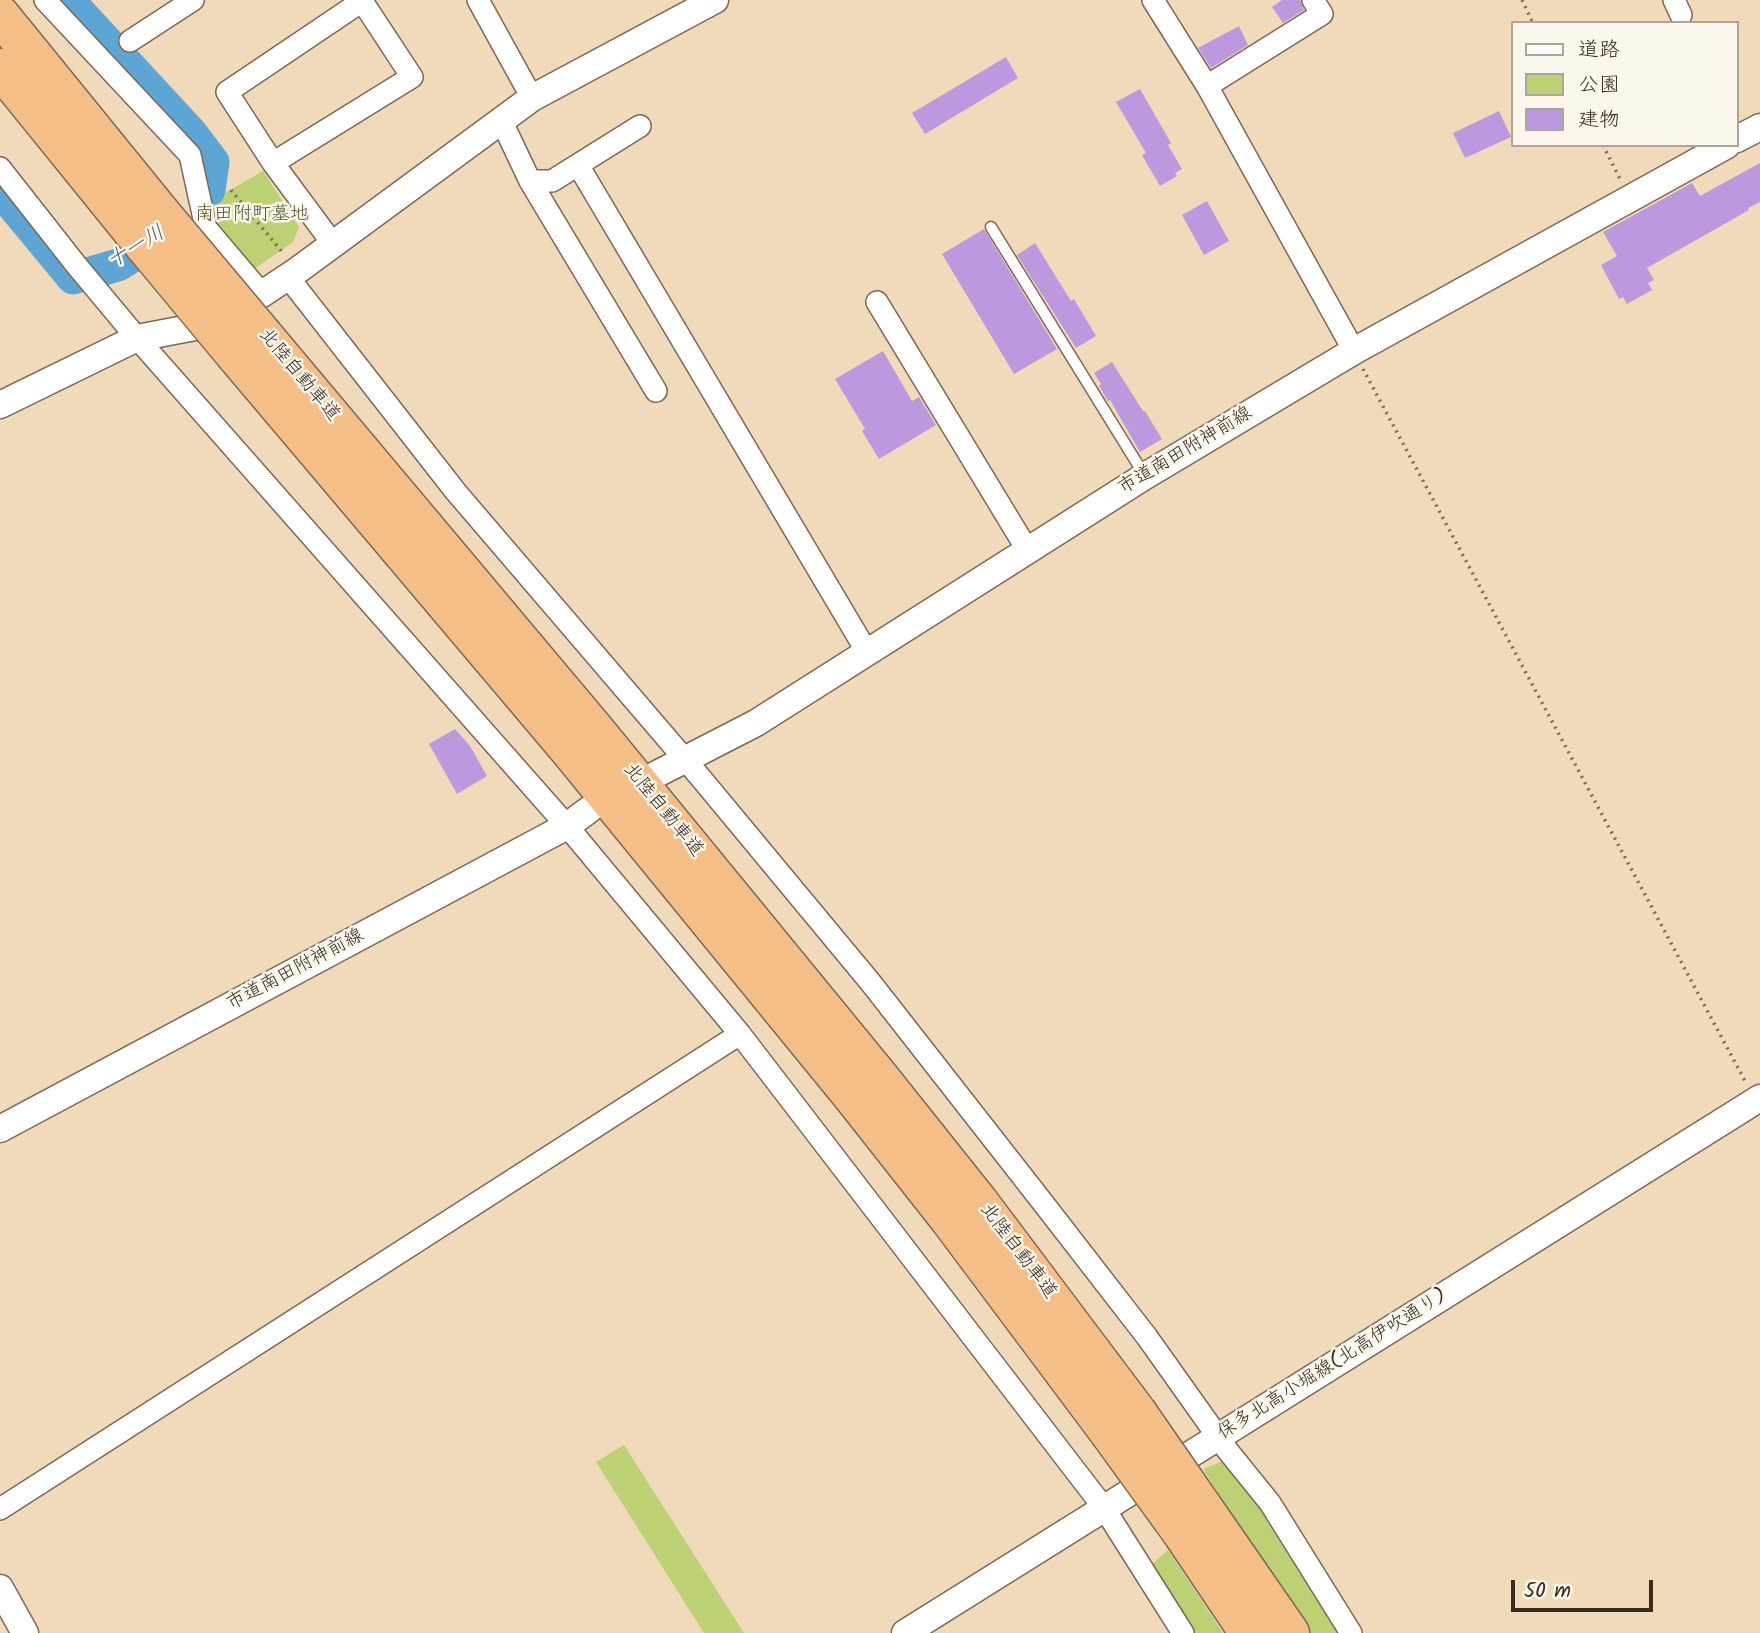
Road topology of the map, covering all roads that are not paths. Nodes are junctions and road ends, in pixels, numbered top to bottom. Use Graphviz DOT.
graph roads {
  1 [pos="46,0"];
  2 [pos="193,0"];
  3 [pos="478,0"];
  4 [pos="715,0"];
  5 [pos="1153,0"];
  6 [pos="1313,0"];
  7 [pos="0,15"];
  8 [pos="130,41"];
  9 [pos="0,68"];
  10 [pos="1208,86"];
  11 [pos="532,98"];
  12 [pos="501,120"];
  13 [pos="640,127"];
  14 [pos="1760,127"];
  15 [pos="1739,138"];
  16 [pos="1723,147"];
  17 [pos="273,163"];
  18 [pos="578,165"];
  19 [pos="0,168"];
  20 [pos="530,181"];
  21 [pos="146,222"];
  22 [pos="991,227"];
  23 [pos="333,244"];
  24 [pos="293,274"];
  25 [pos="262,294"];
  26 [pos="877,302"];
  27 [pos="137,338"];
  28 [pos="1354,351"];
  29 [pos="656,391"];
  30 [pos="0,405"];
  31 [pos="1145,476"];
  32 [pos="1028,551"];
  33 [pos="867,652"];
  34 [pos="685,759"];
  35 [pos="654,775"];
  36 [pos="590,809"];
  37 [pos="567,826"];
  38 [pos="740,1034"];
  39 [pos="1759,1105"];
  40 [pos="0,1129"];
  41 [pos="1218,1437"];
  42 [pos="1104,1508"];
  43 [pos="0,1509"];
  44 [pos="1196,1525"];
  45 [pos="0,1588"];
  46 [pos="25,1633"];
  47 [pos="905,1633"];
  48 [pos="1182,1633"];
  49 [pos="1249,1633"];
  50 [pos="1290,1633"];
  51 [pos="1351,1633"];
  1 -- 25 [label="street"];
  2 -- 8 [label="street"];
  3 -- 11 [label="street"];
  4 -- 11 [label="street"];
  5 -- 10 [label="street"];
  6 -- 10 [label="street"];
  7 -- 21 [label="highway, 北陸自動車道"];
  9 -- 21 [label="highway, 北陸自動車道"];
  10 -- 28 [label="street"];
  11 -- 12 [label="street"];
  12 -- 20 [label="street"];
  12 -- 23 [label="street"];
  13 -- 18 [label="street"];
  14 -- 15 [label="street"];
  16 -- 28 [label="street, 市道南田附神前線"];
  17 -- 17 [label="street"];
  17 -- 23 [label="street"];
  18 -- 20 [label="street"];
  18 -- 33 [label="street"];
  19 -- 27 [label="street"];
  20 -- 29 [label="street"];
  21 -- 44 [label="highway, 北陸自動車道, bridge"];
  22 -- 31 [label="lane"];
  23 -- 24 [label="street"];
  24 -- 25 [label="street"];
  24 -- 34 [label="street"];
  25 -- 27 [label="street"];
  26 -- 32 [label="street"];
  27 -- 30 [label="street"];
  27 -- 37 [label="street"];
  28 -- 31 [label="street, 市道南田附神前線"];
  31 -- 32 [label="street, 市道南田附神前線"];
  32 -- 33 [label="street, 市道南田附神前線"];
  33 -- 34 [label="street, 市道南田附神前線"];
  34 -- 35 [label="street, 市道南田附神前線"];
  34 -- 41 [label="street"];
  36 -- 37 [label="street, 市道南田附神前線"];
  37 -- 38 [label="street"];
  37 -- 40 [label="street, 市道南田附神前線"];
  38 -- 42 [label="street"];
  38 -- 43 [label="street"];
  39 -- 41 [label="street, 保多北高小堀線(北高伊吹通り)"];
  41 -- 42 [label="street, 保多北高小堀線(北高伊吹通り)"];
  41 -- 51 [label="street"];
  42 -- 47 [label="street, 保多北高小堀線(北高伊吹通り)"];
  42 -- 48 [label="street"];
  44 -- 49 [label="highway, 北陸自動車道"];
  44 -- 50 [label="highway, 北陸自動車道"];
  45 -- 46 [label="street"];
}
